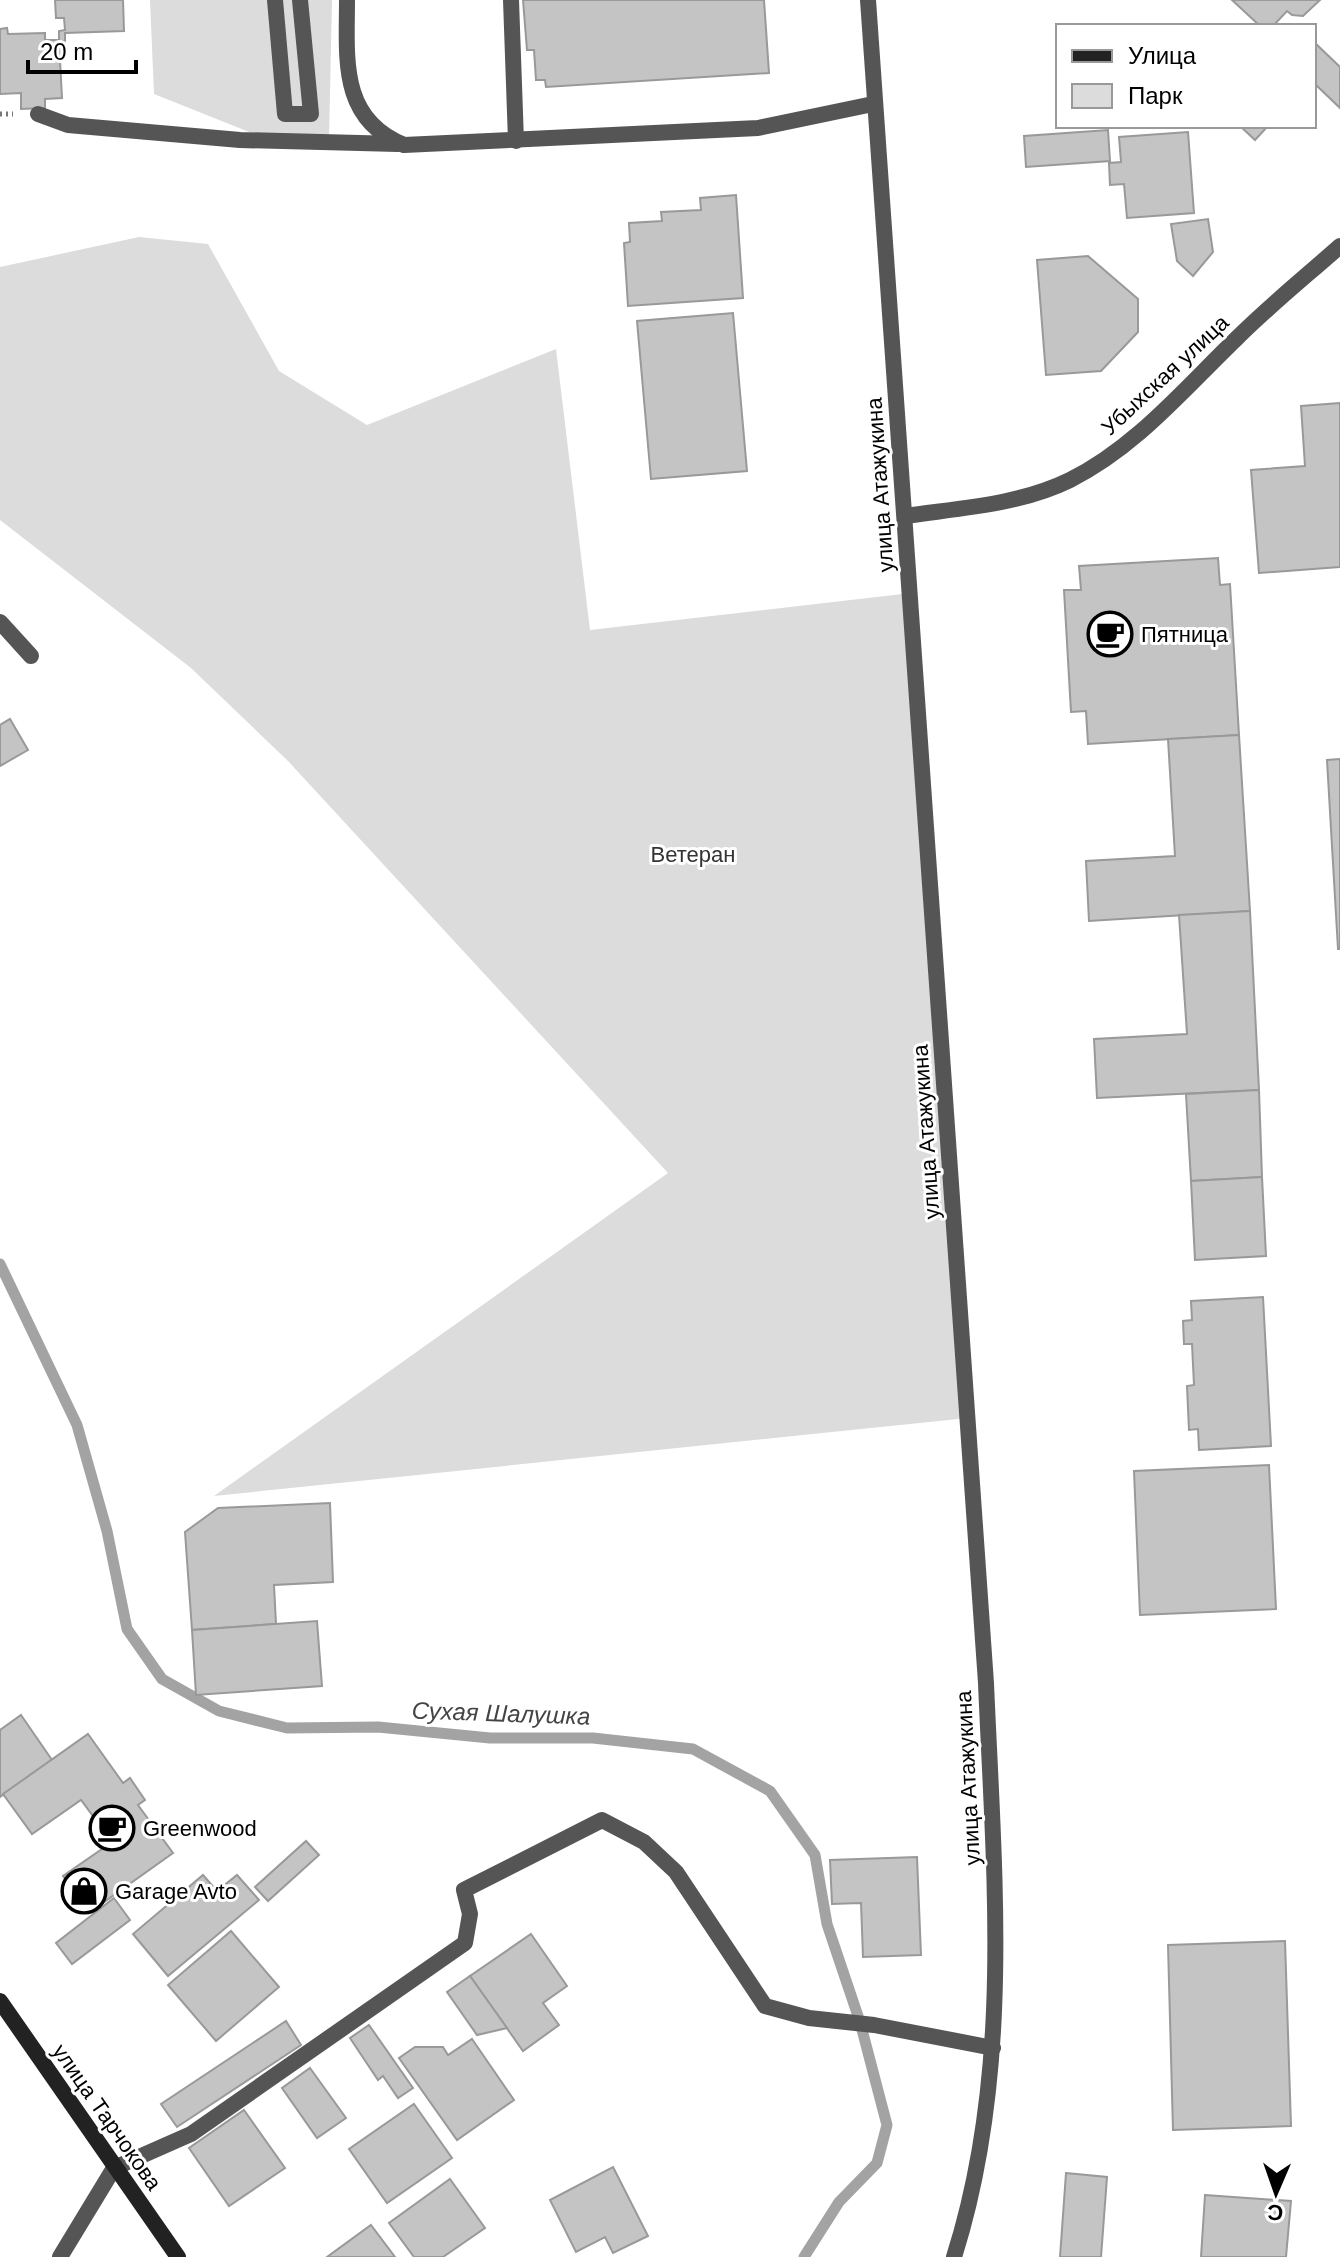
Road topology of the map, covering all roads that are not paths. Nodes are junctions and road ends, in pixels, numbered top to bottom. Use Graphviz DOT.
graph roads {
  1 [pos="275,0"];
  2 [pos="300,0"];
  3 [pos="347,0"];
  4 [pos="511,0"];
  5 [pos="868,0"];
  6 [pos="873,104"];
  7 [pos="38,114"];
  8 [pos="516,141"];
  9 [pos="404,145"];
  10 [pos="1340,246"];
  11 [pos="905,516"];
  12 [pos="0,622"];
  13 [pos="31,656"];
  14 [pos="0,2001"];
  15 [pos="993,2048"];
  16 [pos="114,2168"];
  17 [pos="60,2257"];
  18 [pos="178,2257"];
  19 [pos="954,2257"];
  1 -- 2 [label="street"];
  3 -- 9 [label="street"];
  4 -- 8 [label="street"];
  5 -- 6 [label="street, улица Атажукина"];
  6 -- 8 [label="street"];
  6 -- 11 [label="street, улица Атажукина"];
  7 -- 9 [label="street"];
  8 -- 9 [label="street"];
  10 -- 11 [label="street, Убыхская улица"];
  11 -- 15 [label="street, улица Атажукина"];
  12 -- 13 [label="street"];
  14 -- 16 [label="main road, улица Тарчокова"];
  15 -- 16 [label="street"];
  15 -- 19 [label="street, улица Атажукина"];
  16 -- 17 [label="street"];
  16 -- 18 [label="main road, улица Тарчокова"];
}
